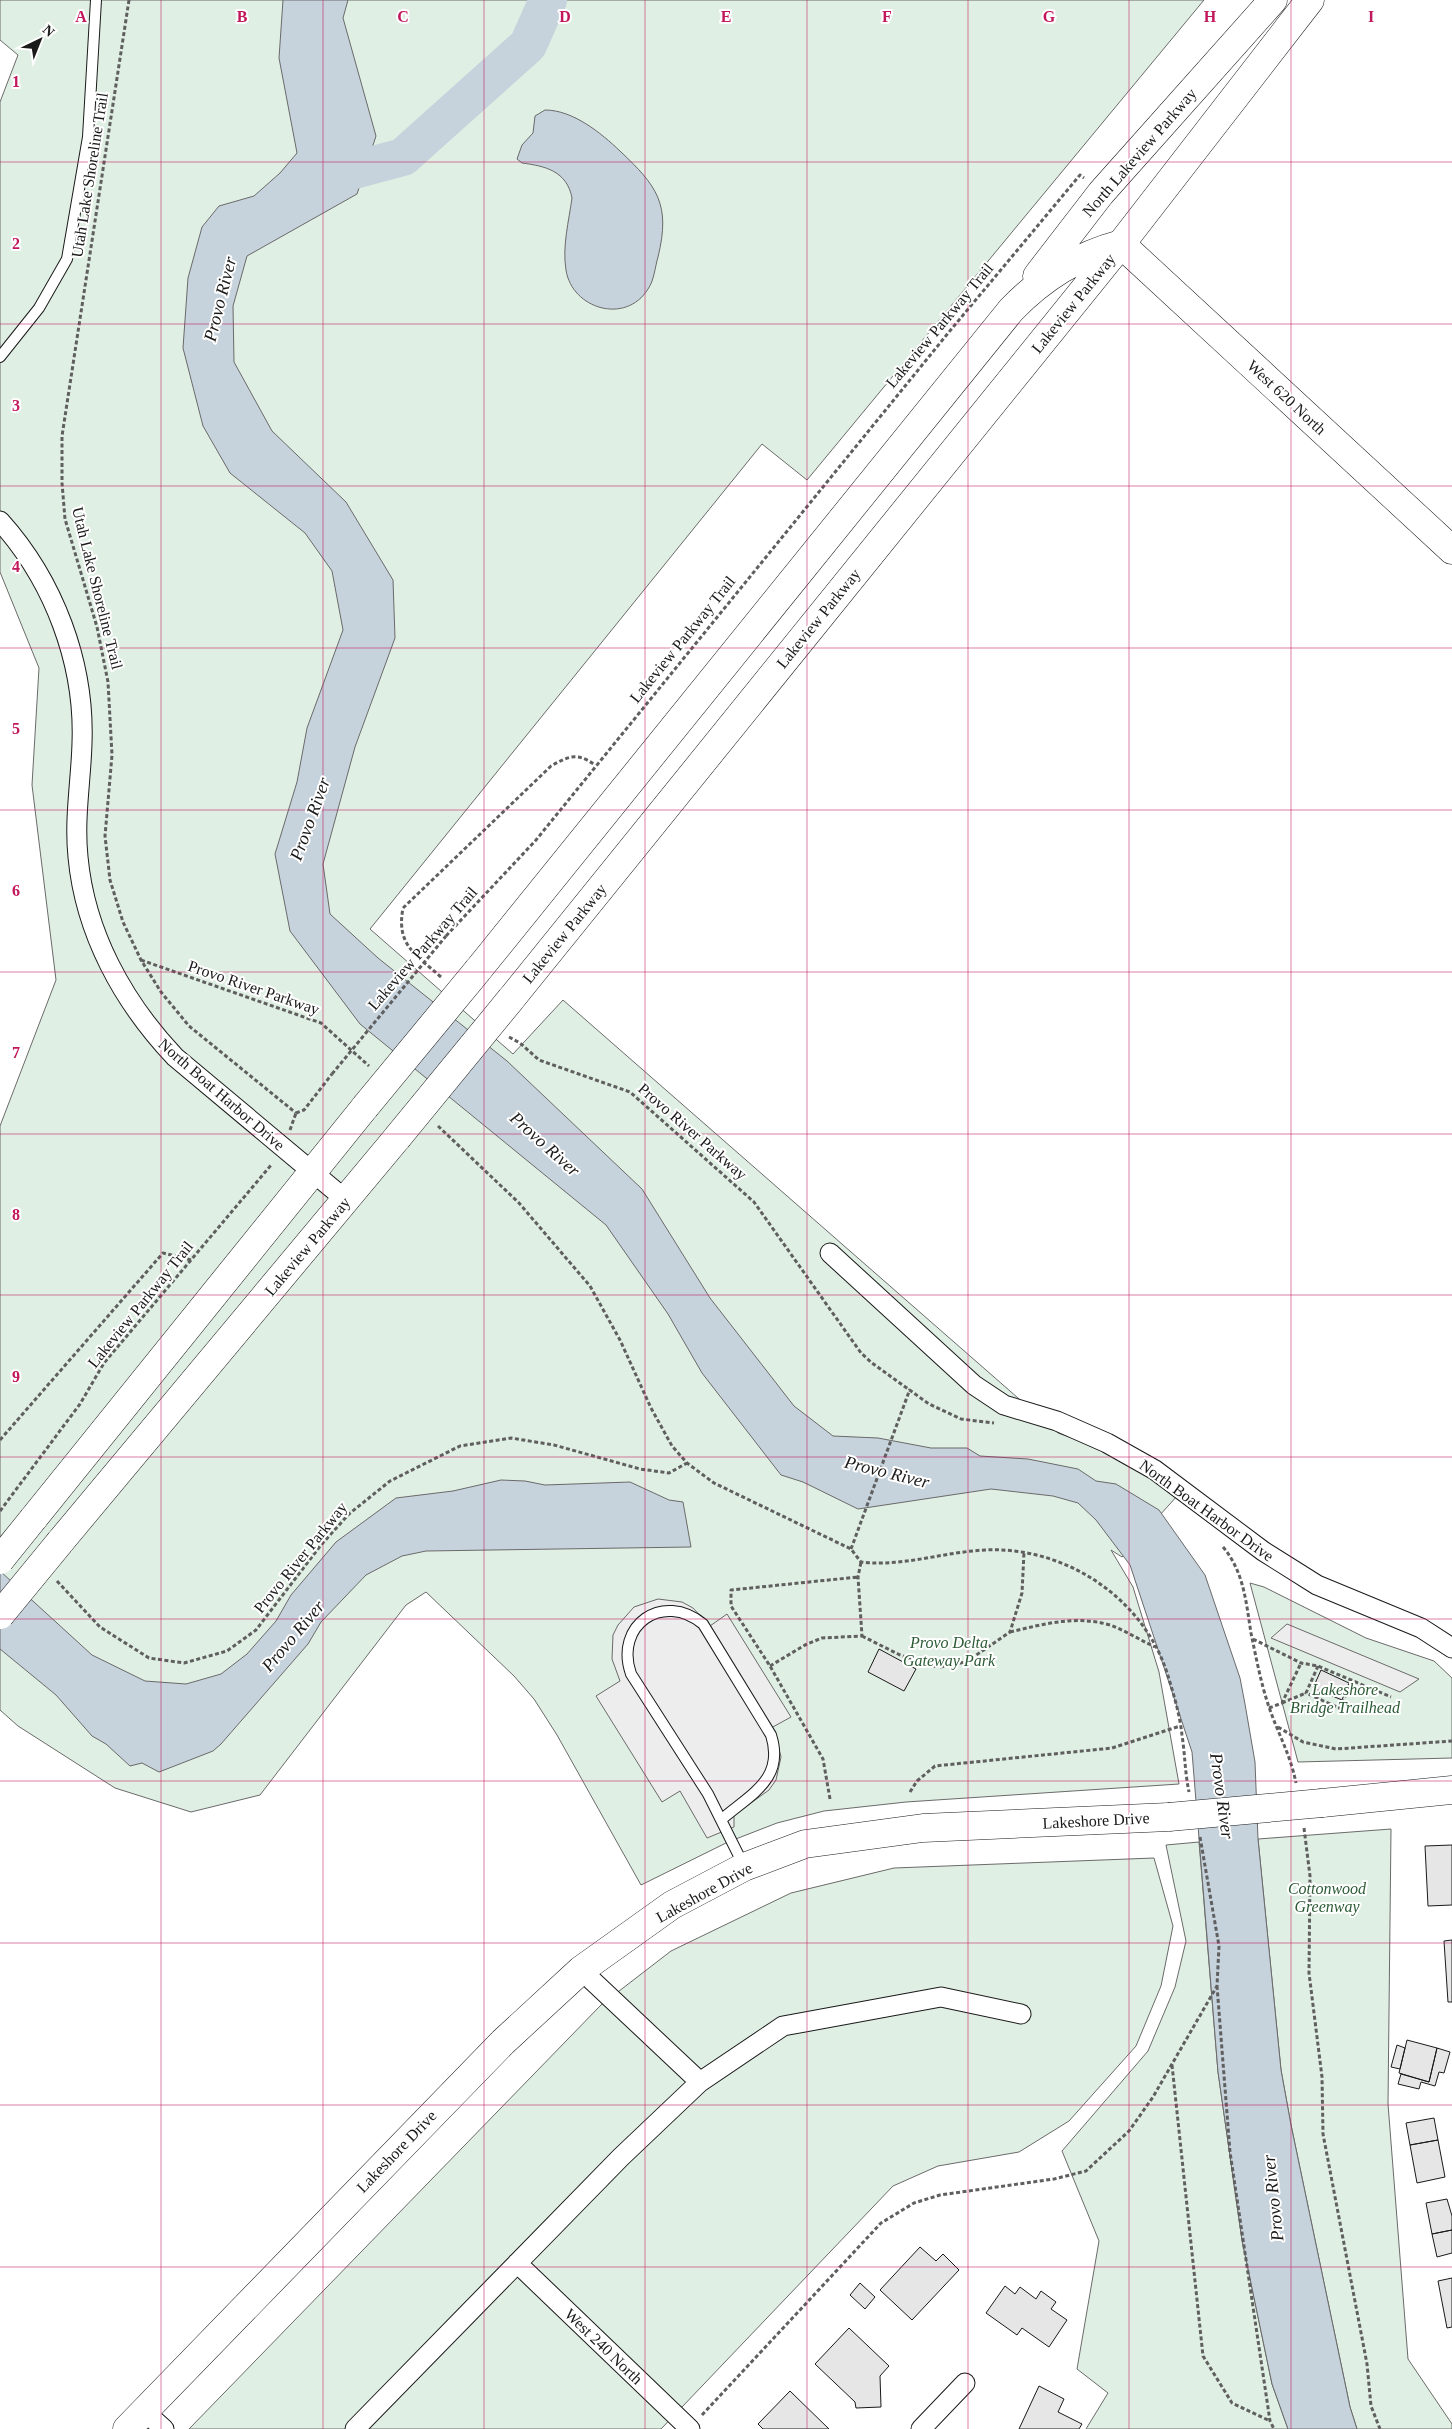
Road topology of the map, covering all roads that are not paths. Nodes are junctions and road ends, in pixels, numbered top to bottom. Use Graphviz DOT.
graph roads {
  1 [pos="96,0"];
  2 [pos="1273,0"];
  3 [pos="1310,0"];
  4 [pos="1121,244"];
  5 [pos="1011,310"];
  6 [pos="0,357"];
  7 [pos="0,521"];
  8 [pos="1452,550"];
  9 [pos="312,1172"];
  10 [pos="346,1200"];
  11 [pos="830,1253"];
  12 [pos="0,1560"];
  13 [pos="0,1616"];
  14 [pos="1452,1648"];
  15 [pos="1452,1790"];
  16 [pos="722,1819"];
  17 [pos="744,1867"];
  18 [pos="581,1970"];
  19 [pos="1021,2014"];
  20 [pos="700,2082"];
  21 [pos="517,2263"];
  22 [pos="965,2383"];
  23 [pos="145,2423"];
  24 [pos="355,2429"];
  25 [pos="690,2429"];
  26 [pos="921,2429"];
  1 -- 6 [label="lane"];
  2 -- 5 [label="street, North Lakeview Parkway"];
  3 -- 4 [label="street"];
  4 -- 5 [label="street, Lakeview Parkway"];
  4 -- 8 [label="street, West 620 North"];
  4 -- 10 [label="street, Lakeview Parkway, bridge"];
  5 -- 9 [label="street, Lakeview Parkway, bridge"];
  7 -- 9 [label="street, North Boat Harbor Drive"];
  9 -- 10 [label="street, North Boat Harbor Drive"];
  9 -- 12 [label="street, Lakeview Parkway, bridge"];
  10 -- 13 [label="street, Lakeview Parkway, bridge"];
  11 -- 14 [label="street, North Boat Harbor Drive"];
  15 -- 17 [label="street, Lakeshore Drive, bridge"];
  16 -- 16 [label="lane"];
  16 -- 17 [label="lane"];
  17 -- 18 [label="street, Lakeshore Drive"];
  18 -- 20 [label="street"];
  18 -- 23 [label="street, Lakeshore Drive"];
  19 -- 20 [label="street"];
  20 -- 21 [label="street"];
  21 -- 24 [label="street"];
  21 -- 25 [label="street, West 240 North"];
  22 -- 26 [label="street"];
}
